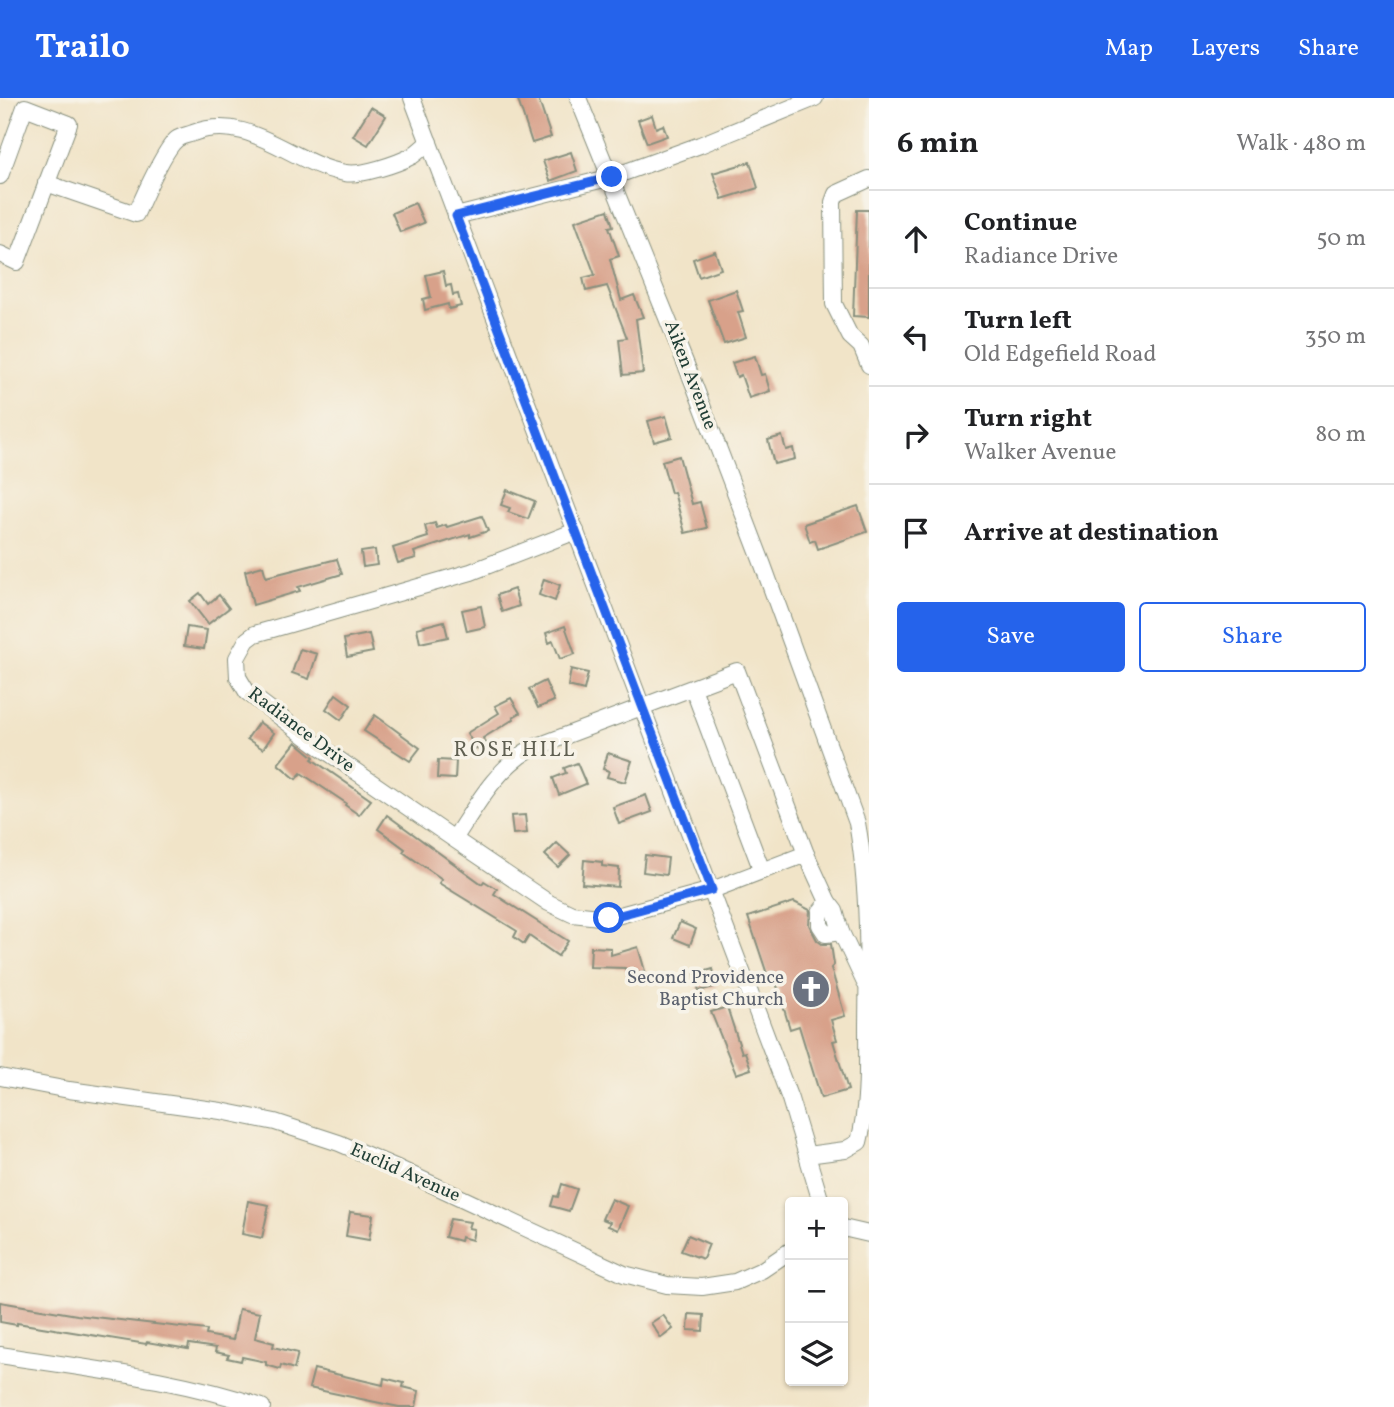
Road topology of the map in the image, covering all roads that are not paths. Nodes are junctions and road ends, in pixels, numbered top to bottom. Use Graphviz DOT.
graph roads {
  1 [pos="412,98"];
  2 [pos="578,98"];
  3 [pos="815,98"];
  4 [pos="429,142"];
  5 [pos="0,176"];
  6 [pos="612,177"];
  7 [pos="869,179"];
  8 [pos="46,183"];
  9 [pos="456,216"];
  10 [pos="0,254"];
  11 [pos="869,365"];
  12 [pos="576,531"];
  13 [pos="693,688"];
  14 [pos="644,708"];
  15 [pos="454,839"];
  16 [pos="806,854"];
  17 [pos="762,871"];
  18 [pos="712,890"];
  19 [pos="867,988"];
  20 [pos="0,1077"];
  21 [pos="807,1154"];
  22 [pos="820,1197"];
  23 [pos="848,1229"];
  24 [pos="869,1234"];
  25 [pos="785,1254"];
  26 [pos="0,1355"];
  27 [pos="262,1407"];
  1 -- 4 [label="street"];
  2 -- 6 [label="street, Aiken Avenue"];
  3 -- 6 [label="street"];
  4 -- 8 [label="street"];
  4 -- 9 [label="street"];
  5 -- 8 [label="street"];
  6 -- 9 [label="street"];
  6 -- 19 [label="street, Aiken Avenue"];
  7 -- 11 [label="street"];
  8 -- 10 [label="street"];
  9 -- 12 [label="street"];
  12 -- 14 [label="street"];
  12 -- 15 [label="street, Radiance Drive"];
  13 -- 14 [label="street"];
  13 -- 16 [label="street"];
  13 -- 17 [label="street"];
  14 -- 15 [label="street"];
  14 -- 18 [label="street"];
  15 -- 18 [label="street, Radiance Drive"];
  16 -- 17 [label="street, Radiance Drive"];
  16 -- 19 [label="street"];
  17 -- 18 [label="street, Radiance Drive"];
  18 -- 21 [label="street"];
  19 -- 21 [label="street, Aiken Avenue"];
  20 -- 25 [label="street, Euclid Avenue"];
  21 -- 22 [label="street"];
  23 -- 24 [label="street"];
  26 -- 27 [label="street"];
}
